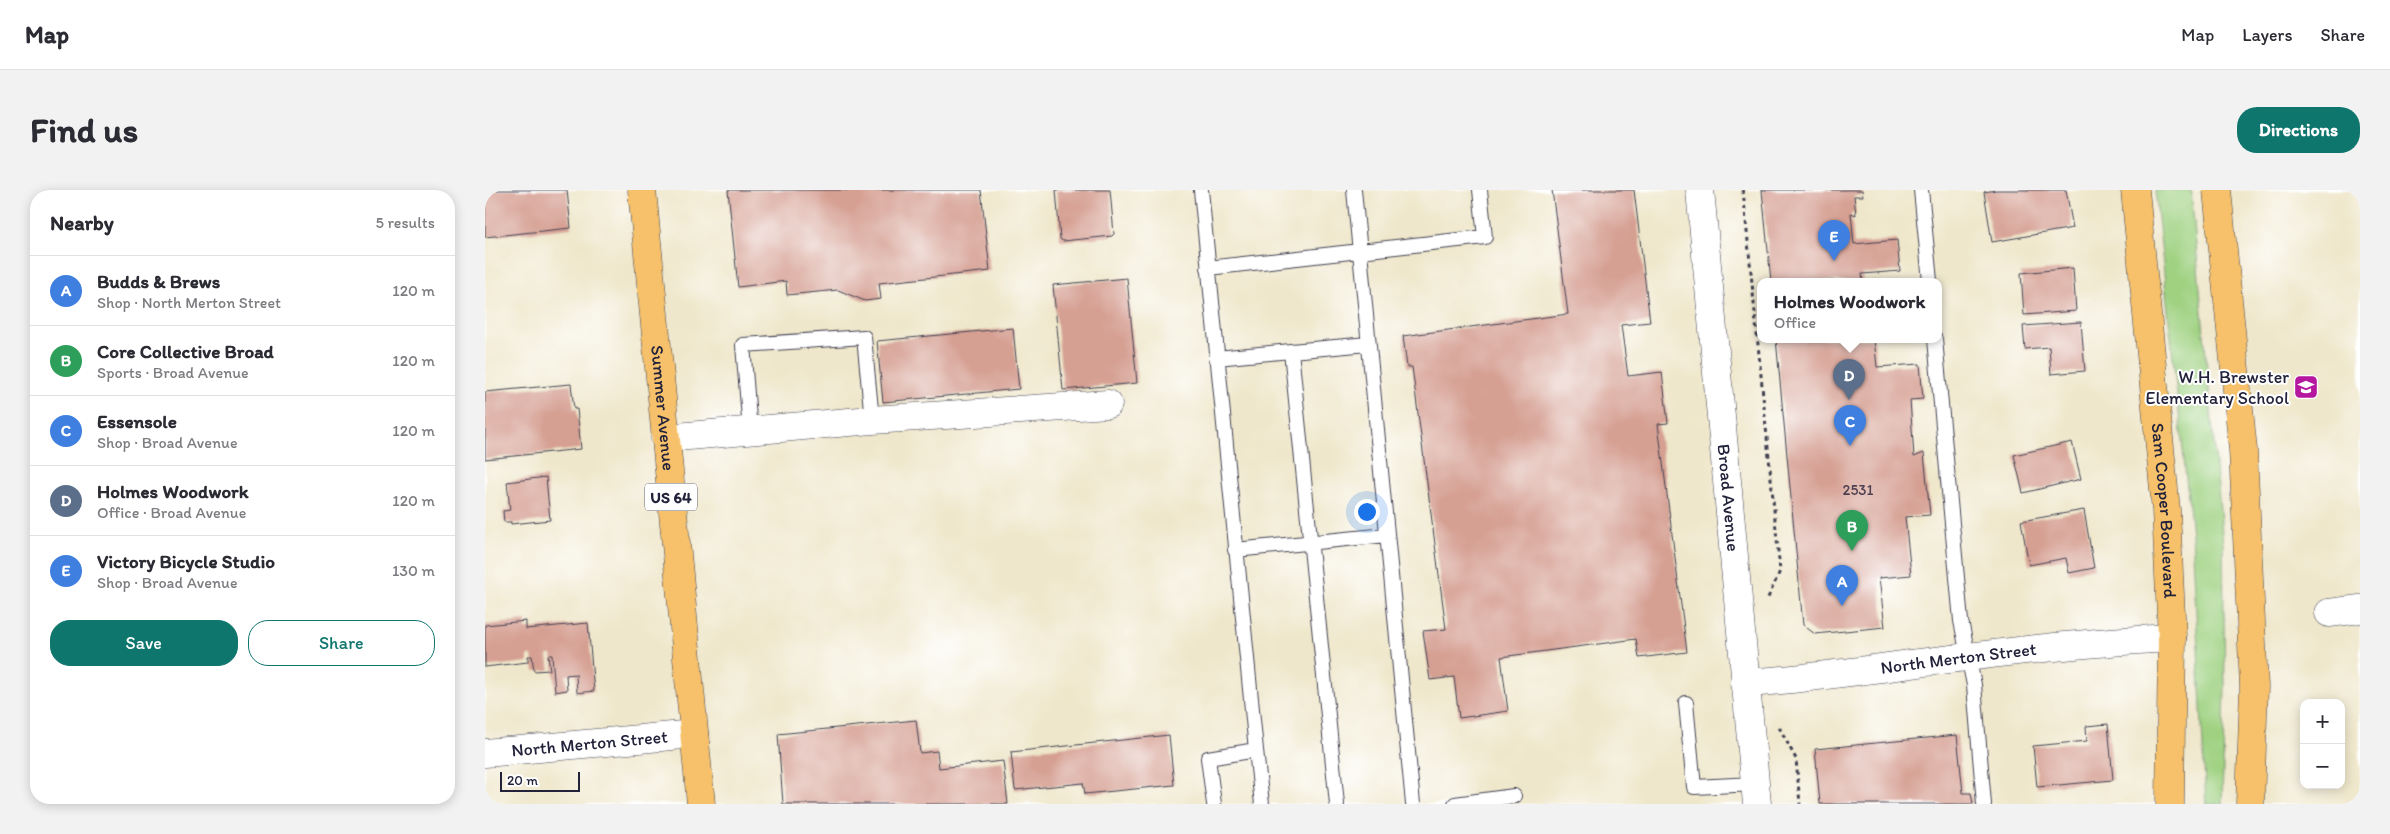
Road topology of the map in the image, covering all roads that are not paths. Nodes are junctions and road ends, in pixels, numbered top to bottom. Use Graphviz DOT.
graph roads {
  1 [pos="642,190"];
  2 [pos="1201,190"];
  3 [pos="1354,190"];
  4 [pos="1480,190"];
  5 [pos="1700,190"];
  6 [pos="1921,190"];
  7 [pos="2135,190"];
  8 [pos="2217,190"];
  9 [pos="1359,251"];
  10 [pos="1208,268"];
  11 [pos="1930,278"];
  12 [pos="1935,343"];
  13 [pos="1368,344"];
  14 [pos="1291,351"];
  15 [pos="1217,358"];
  16 [pos="1108,404"];
  17 [pos="872,420"];
  18 [pos="750,431"];
  19 [pos="665,438"];
  20 [pos="1387,535"];
  21 [pos="1310,542"];
  22 [pos="1235,550"];
  23 [pos="2360,609"];
  24 [pos="2329,613"];
  25 [pos="2172,638"];
  26 [pos="1969,656"];
  27 [pos="1745,683"];
  28 [pos="1686,704"];
  29 [pos="694,734"];
  30 [pos="1255,750"];
  31 [pos="485,753"];
  32 [pos="1756,794"];
  33 [pos="1515,796"];
  34 [pos="701,804"];
  35 [pos="1214,804"];
  36 [pos="1262,804"];
  37 [pos="1337,804"];
  38 [pos="1413,804"];
  39 [pos="1455,804"];
  40 [pos="1984,804"];
  41 [pos="2170,804"];
  42 [pos="2250,804"];
  1 -- 19 [label="main road, Summer Avenue / US 64"];
  2 -- 10 [label="lane"];
  3 -- 9 [label="lane"];
  4 -- 9 [label="lane"];
  5 -- 27 [label="street, Broad Avenue"];
  6 -- 11 [label="lane"];
  7 -- 25 [label="main road, Sam Cooper Boulevard"];
  8 -- 42 [label="main road"];
  9 -- 10 [label="lane"];
  9 -- 13 [label="lane"];
  10 -- 15 [label="lane"];
  12 -- 26 [label="lane"];
  13 -- 14 [label="lane"];
  13 -- 20 [label="lane"];
  14 -- 15 [label="lane"];
  14 -- 21 [label="lane"];
  15 -- 22 [label="lane"];
  16 -- 17 [label="street"];
  17 -- 18 [label="street"];
  17 -- 18 [label="lane"];
  18 -- 19 [label="street"];
  19 -- 29 [label="main road, Summer Avenue / US 64"];
  20 -- 21 [label="lane"];
  20 -- 38 [label="lane"];
  21 -- 22 [label="lane"];
  21 -- 37 [label="lane"];
  22 -- 30 [label="lane"];
  23 -- 24 [label="street"];
  25 -- 26 [label="street, North Merton Street"];
  25 -- 41 [label="main road, Sam Cooper Boulevard"];
  26 -- 27 [label="street, North Merton Street"];
  26 -- 40 [label="lane"];
  27 -- 32 [label="street, Broad Avenue"];
  28 -- 32 [label="lane"];
  29 -- 31 [label="street, North Merton Street"];
  29 -- 34 [label="main road, Summer Avenue / US 64"];
  30 -- 35 [label="lane"];
  30 -- 36 [label="lane"];
  33 -- 39 [label="lane"];
}
